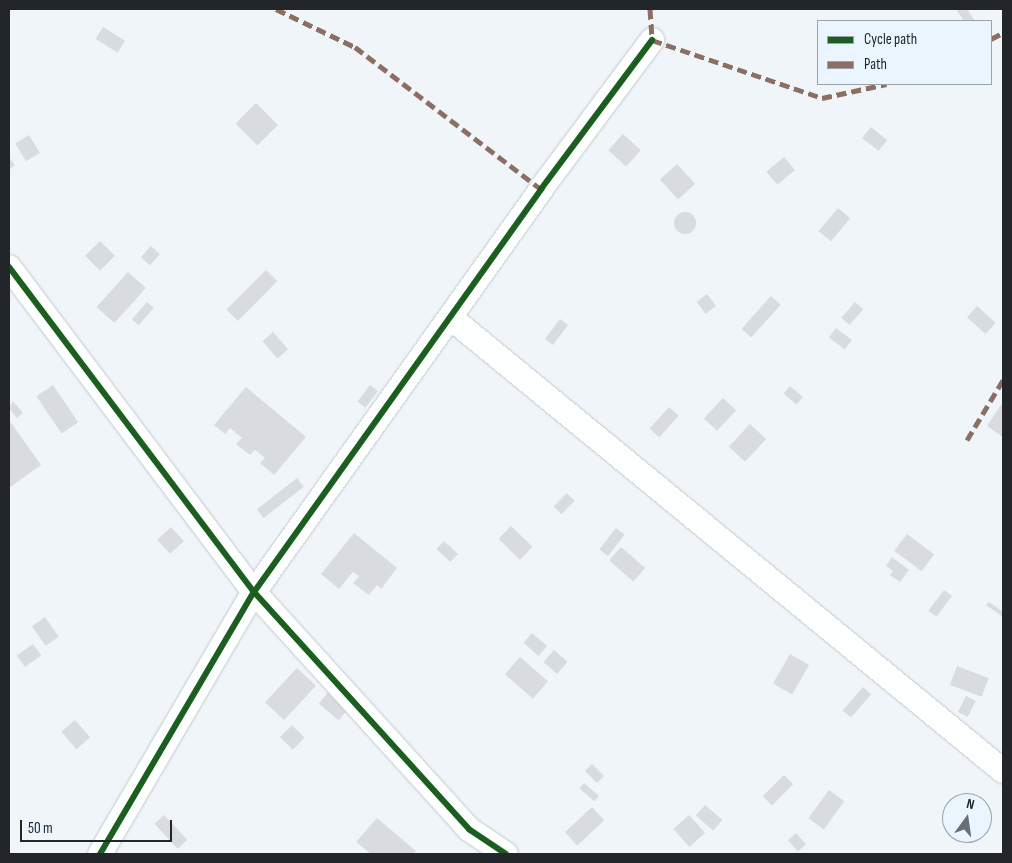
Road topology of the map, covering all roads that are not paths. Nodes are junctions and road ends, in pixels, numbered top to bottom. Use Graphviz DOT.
graph roads {
  1 [pos="652,40"];
  2 [pos="9,267"];
  3 [pos="451,318"];
  4 [pos="254,592"];
  5 [pos="1003,771"];
  6 [pos="100,854"];
  7 [pos="506,854"];
  1 -- 3 [label="street"];
  2 -- 4 [label="street"];
  3 -- 4 [label="street"];
  3 -- 5 [label="street"];
  4 -- 6 [label="street"];
  4 -- 7 [label="street"];
}
